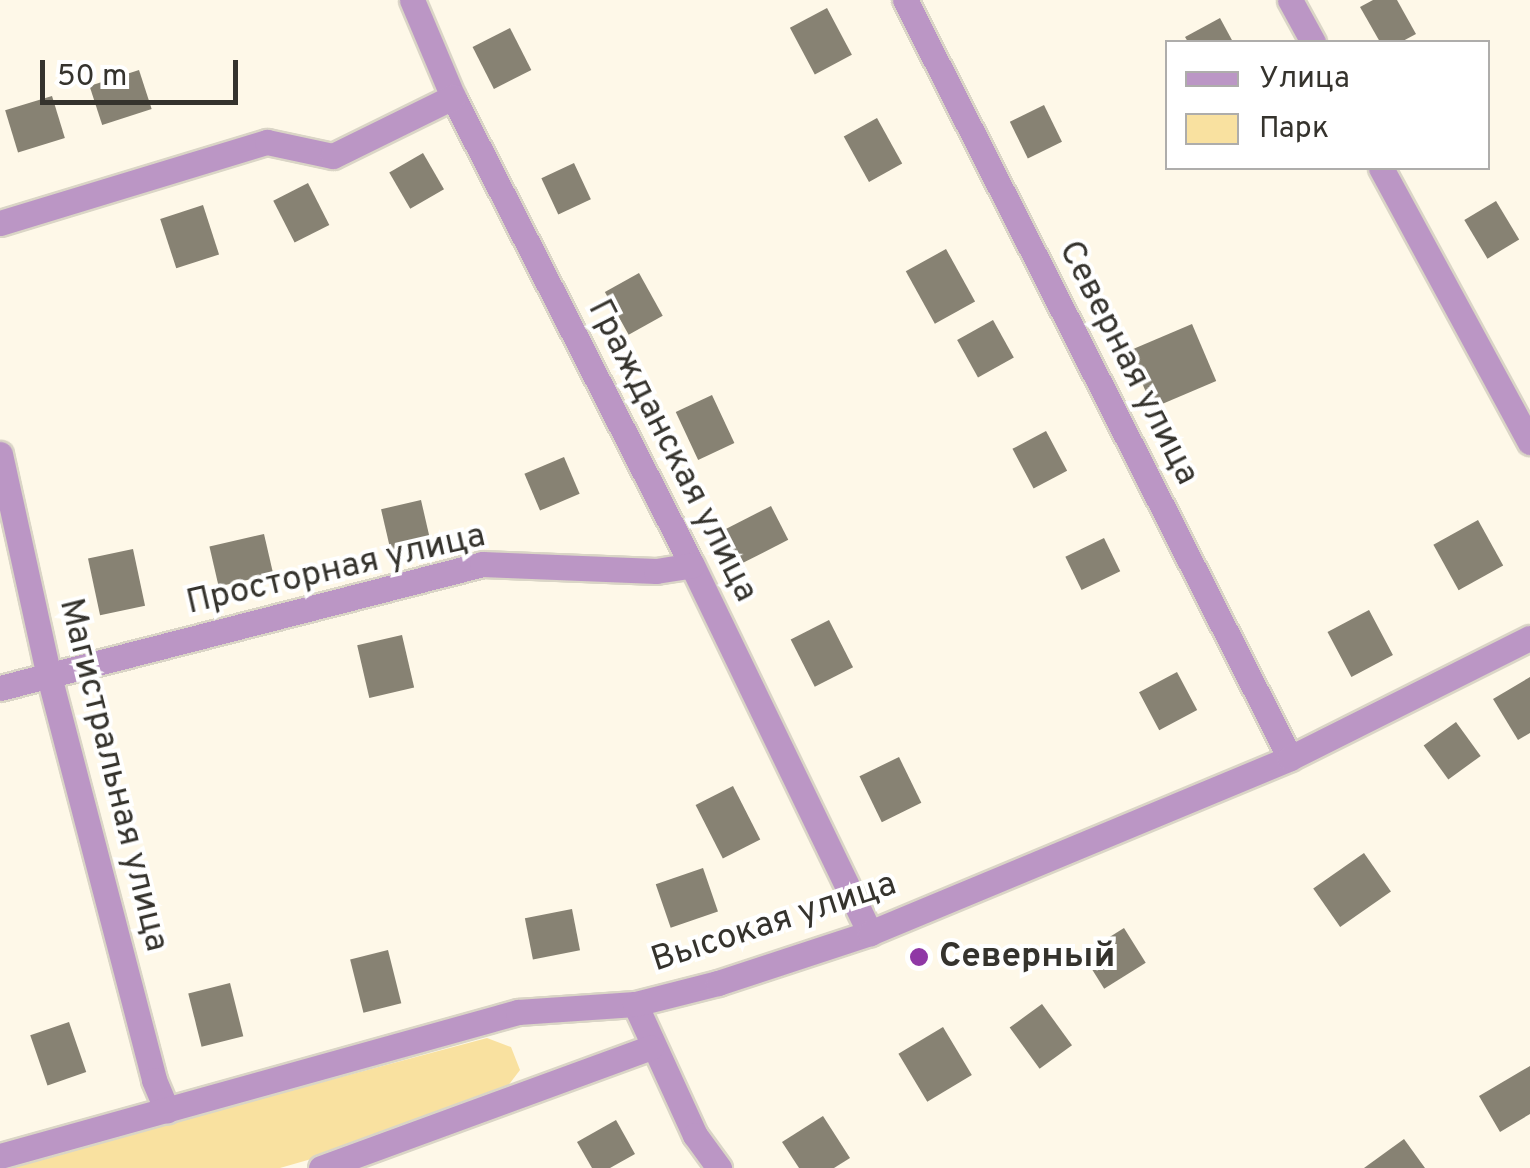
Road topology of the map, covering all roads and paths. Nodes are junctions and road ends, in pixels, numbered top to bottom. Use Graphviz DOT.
graph roads {
  1 [pos="412,0"];
  2 [pos="904,0"];
  3 [pos="1290,0"];
  4 [pos="1312,40"];
  5 [pos="453,97"];
  6 [pos="1382,170"];
  7 [pos="0,223"];
  8 [pos="1530,442"];
  9 [pos="0,454"];
  10 [pos="692,565"];
  11 [pos="1530,638"];
  12 [pos="49,676"];
  13 [pos="0,688"];
  14 [pos="1290,758"];
  15 [pos="870,933"];
  16 [pos="635,1004"];
  17 [pos="651,1047"];
  18 [pos="167,1110"];
  19 [pos="0,1156"];
  20 [pos="321,1168"];
  21 [pos="719,1168"];
  1 -- 5 [label="street, Гражданская улица"];
  2 -- 14 [label="street, Северная улица"];
  3 -- 4 [label="street"];
  5 -- 7 [label="street"];
  5 -- 10 [label="street, Гражданская улица"];
  6 -- 8 [label="street"];
  9 -- 12 [label="street, Магистральная улица"];
  10 -- 12 [label="street, Просторная улица"];
  10 -- 15 [label="street, Гражданская улица"];
  11 -- 14 [label="street, Высокая улица"];
  12 -- 13 [label="street, Просторная улица"];
  12 -- 18 [label="street, Магистральная улица"];
  14 -- 15 [label="street, Высокая улица"];
  15 -- 16 [label="street, Высокая улица"];
  16 -- 17 [label="street"];
  16 -- 18 [label="street, Высокая улица"];
  17 -- 20 [label="street"];
  17 -- 21 [label="street"];
  18 -- 19 [label="street, Высокая улица"];
}
